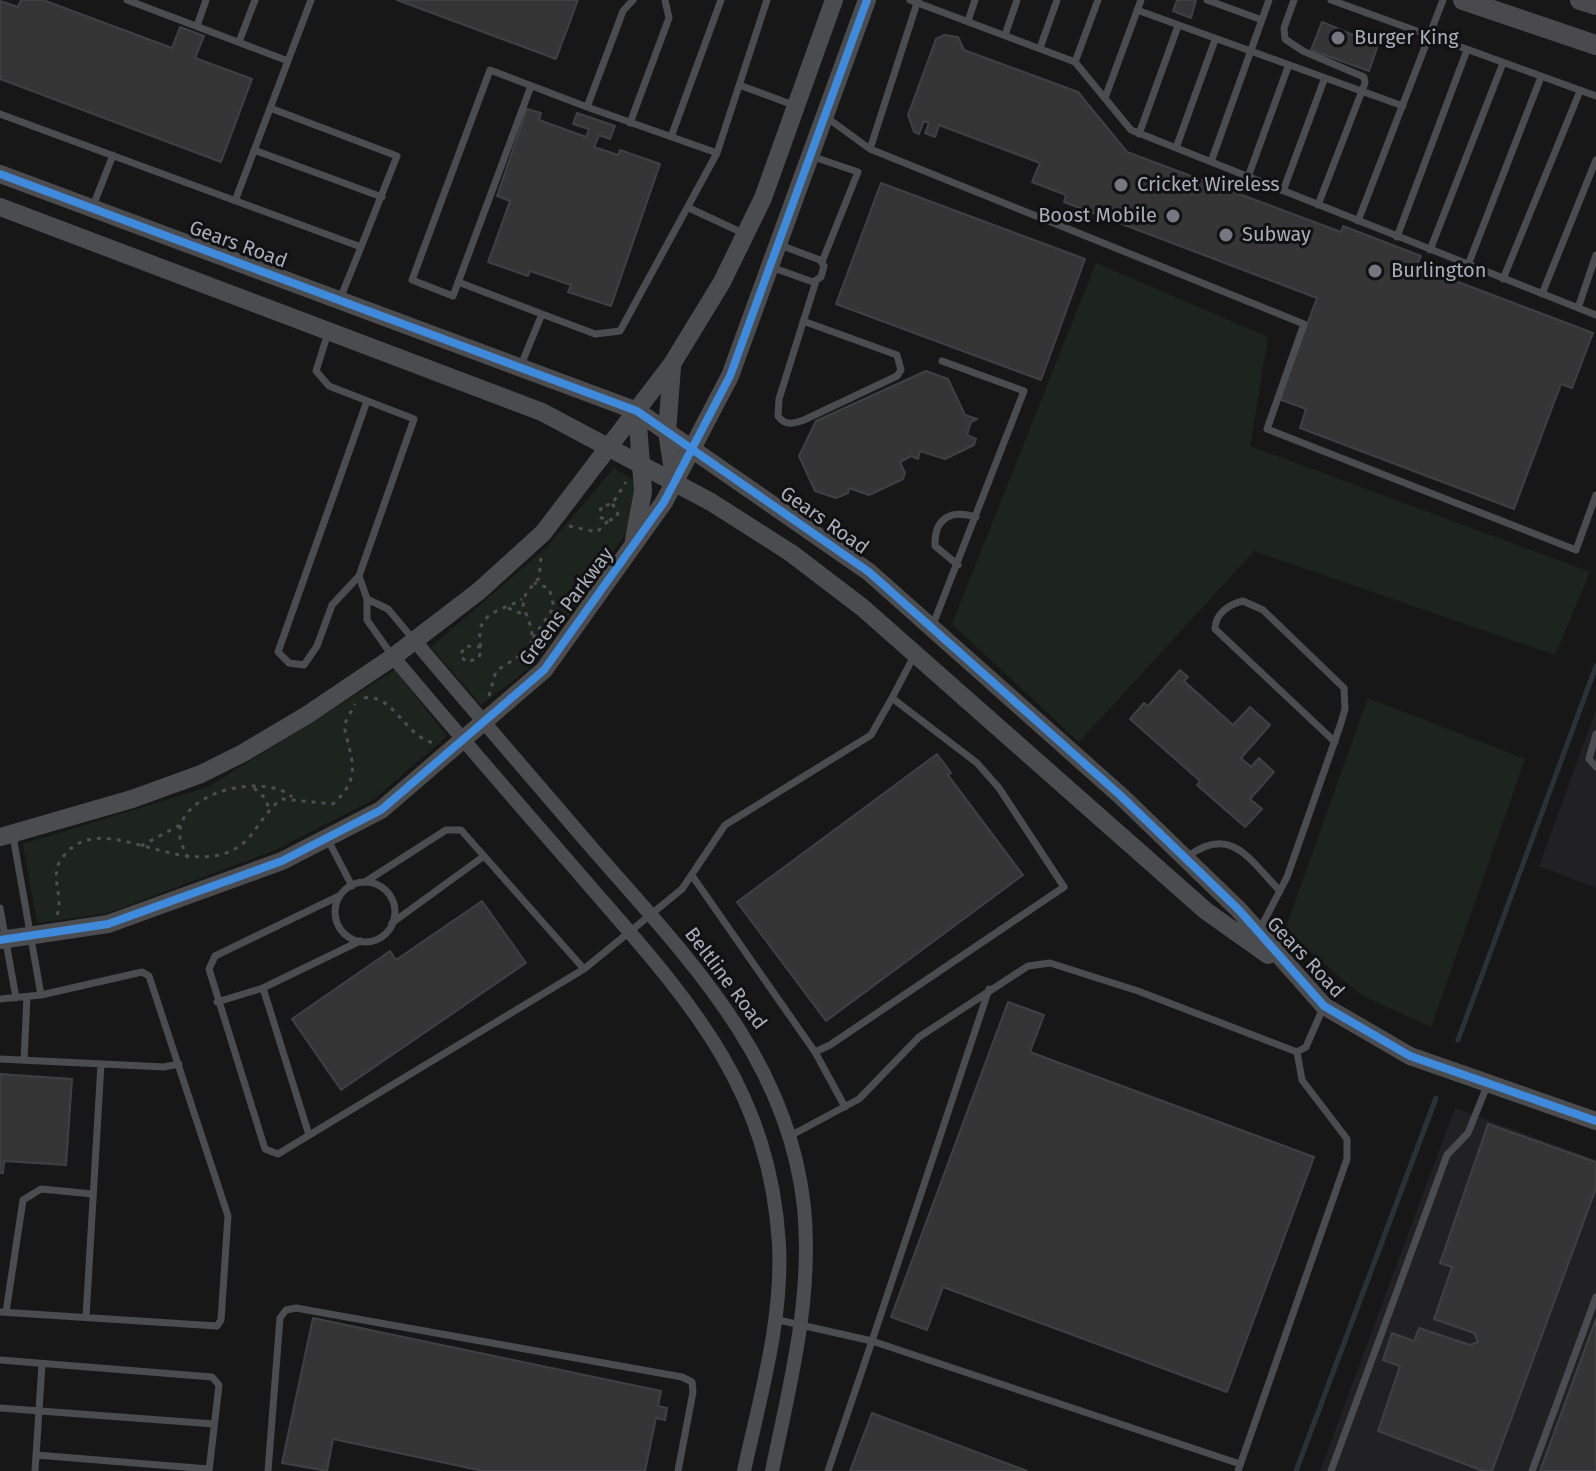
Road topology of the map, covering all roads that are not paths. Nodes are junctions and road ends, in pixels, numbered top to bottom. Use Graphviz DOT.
graph roads {
  1 [pos="127,0"];
  2 [pos="206,0"];
  3 [pos="255,0"];
  4 [pos="311,0"];
  5 [pos="633,0"];
  6 [pos="665,0"];
  7 [pos="721,0"];
  8 [pos="767,0"];
  9 [pos="834,0"];
  10 [pos="867,0"];
  11 [pos="975,0"];
  12 [pos="1017,0"];
  13 [pos="1057,0"];
  14 [pos="1098,0"];
  15 [pos="1141,0"];
  16 [pos="1207,0"];
  17 [pos="1269,0"];
  18 [pos="1294,0"];
  19 [pos="1331,0"];
  20 [pos="1443,0"];
  21 [pos="1463,0"];
  22 [pos="1580,0"];
  23 [pos="915,1"];
  24 [pos="1596,5"];
  25 [pos="1137,10"];
  26 [pos="1262,20"];
  27 [pos="968,21"];
  28 [pos="197,26"];
  29 [pos="1178,26"];
  30 [pos="1005,35"];
  31 [pos="1430,36"];
  32 [pos="1215,40"];
  33 [pos="239,42"];
  34 [pos="1596,45"];
  35 [pos="1040,48"];
  36 [pos="1467,50"];
  37 [pos="1251,53"];
  38 [pos="288,61"];
  39 [pos="1075,62"];
  40 [pos="1503,63"];
  41 [pos="1288,67"];
  42 [pos="1541,77"];
  43 [pos="1324,80"];
  44 [pos="531,86"];
  45 [pos="742,86"];
  46 [pos="1580,91"];
  47 [pos="1361,93"];
  48 [pos="1596,96"];
  49 [pos="1105,98"];
  50 [pos="797,106"];
  51 [pos="1403,106"];
  52 [pos="587,107"];
  53 [pos="270,108"];
  54 [pos="0,114"];
  55 [pos="826,117"];
  56 [pos="630,123"];
  57 [pos="1139,134"];
  58 [pos="671,137"];
  59 [pos="1176,148"];
  60 [pos="870,149"];
  61 [pos="254,150"];
  62 [pos="717,153"];
  63 [pos="113,155"];
  64 [pos="809,155"];
  65 [pos="1596,160"];
  66 [pos="1211,162"];
  67 [pos="0,174"];
  68 [pos="1248,177"];
  69 [pos="1283,191"];
  70 [pos="382,197"];
  71 [pos="235,201"];
  72 [pos="1318,205"];
  73 [pos="0,207"];
  74 [pos="92,208"];
  75 [pos="689,208"];
  76 [pos="1358,221"];
  77 [pos="745,235"];
  78 [pos="1397,237"];
  79 [pos="82,238"];
  80 [pos="778,245"];
  81 [pos="361,247"];
  82 [pos="1430,250"];
  83 [pos="1596,255"];
  84 [pos="822,262"];
  85 [pos="1468,265"];
  86 [pos="770,266"];
  87 [pos="1503,279"];
  88 [pos="816,281"];
  89 [pos="458,282"];
  90 [pos="1542,294"];
  91 [pos="340,299"];
  92 [pos="1578,308"];
  93 [pos="542,314"];
  94 [pos="1596,315"];
  95 [pos="803,321"];
  96 [pos="329,331"];
  97 [pos="942,361"];
  98 [pos="672,364"];
  99 [pos="520,367"];
  100 [pos="367,401"];
  101 [pos="637,411"];
  102 [pos="667,432"];
  103 [pos="610,448"];
  104 [pos="693,451"];
  105 [pos="636,470"];
  106 [pos="675,483"];
  107 [pos="1596,495"];
  108 [pos="976,517"];
  109 [pos="632,547"];
  110 [pos="958,565"];
  111 [pos="359,576"];
  112 [pos="367,599"];
  113 [pos="931,629"];
  114 [pos="414,640"];
  115 [pos="915,654"];
  116 [pos="393,657"];
  117 [pos="892,698"];
  118 [pos="482,713"];
  119 [pos="1596,734"];
  120 [pos="463,739"];
  121 [pos="1335,742"];
  122 [pos="1596,767"];
  123 [pos="1121,796"];
  124 [pos="1102,818"];
  125 [pos="6,835"];
  126 [pos="327,838"];
  127 [pos="484,856"];
  128 [pos="1186,858"];
  129 [pos="693,877"];
  130 [pos="365,882"];
  131 [pos="352,886"];
  132 [pos="1280,891"];
  133 [pos="339,896"];
  134 [pos="0,908"];
  135 [pos="651,916"];
  136 [pos="392,924"];
  137 [pos="629,933"];
  138 [pos="1258,933"];
  139 [pos="31,936"];
  140 [pos="3,939"];
  141 [pos="360,941"];
  142 [pos="584,969"];
  143 [pos="1290,971"];
  144 [pos="263,988"];
  145 [pos="989,989"];
  146 [pos="41,995"];
  147 [pos="27,997"];
  148 [pos="16,998"];
  149 [pos="0,999"];
  150 [pos="217,1002"];
  151 [pos="1324,1006"];
  152 [pos="815,1052"];
  153 [pos="1297,1052"];
  154 [pos="0,1059"];
  155 [pos="24,1060"];
  156 [pos="101,1064"];
  157 [pos="179,1064"];
  158 [pos="1487,1084"];
  159 [pos="845,1107"];
  160 [pos="1596,1121"];
  161 [pos="309,1135"];
  162 [pos="788,1137"];
  163 [pos="93,1194"];
  164 [pos="1596,1297"];
  165 [pos="3,1312"];
  166 [pos="86,1317"];
  167 [pos="774,1319"];
  168 [pos="801,1325"];
  169 [pos="872,1341"];
  170 [pos="0,1360"];
  171 [pos="42,1364"];
  172 [pos="0,1408"];
  173 [pos="39,1411"];
  174 [pos="214,1424"];
  175 [pos="36,1455"];
  176 [pos="1239,1468"];
  177 [pos="209,1470"];
  178 [pos="35,1471"];
  179 [pos="268,1471"];
  180 [pos="678,1471"];
  181 [pos="744,1471"];
  182 [pos="772,1471"];
  183 [pos="828,1471"];
  184 [pos="1331,1471"];
  185 [pos="1532,1471"];
  1 -- 28 [label="lane"];
  2 -- 28 [label="lane"];
  3 -- 33 [label="lane"];
  4 -- 38 [label="lane"];
  5 -- 52 [label="lane"];
  6 -- 56 [label="lane"];
  7 -- 58 [label="lane"];
  8 -- 45 [label="lane"];
  9 -- 50 [label="street"];
  10 -- 55 [label="street, Greens Parkway"];
  11 -- 27 [label="lane"];
  12 -- 30 [label="lane"];
  13 -- 35 [label="lane"];
  14 -- 39 [label="lane"];
  15 -- 25 [label="lane"];
  16 -- 26 [label="lane"];
  17 -- 26 [label="lane"];
  18 -- 47 [label="lane"];
  19 -- 31 [label="lane"];
  20 -- 31 [label="lane"];
  21 -- 34 [label="main road"];
  22 -- 24 [label="main road"];
  23 -- 27 [label="lane"];
  23 -- 60 [label="lane"];
  25 -- 29 [label="lane"];
  25 -- 49 [label="lane"];
  26 -- 37 [label="lane"];
  27 -- 30 [label="lane"];
  28 -- 33 [label="lane"];
  29 -- 32 [label="lane"];
  29 -- 57 [label="lane"];
  30 -- 35 [label="lane"];
  31 -- 36 [label="lane"];
  31 -- 51 [label="lane"];
  32 -- 37 [label="lane"];
  32 -- 59 [label="lane"];
  33 -- 38 [label="lane"];
  35 -- 39 [label="lane"];
  36 -- 40 [label="lane"];
  36 -- 78 [label="lane"];
  37 -- 41 [label="lane"];
  37 -- 66 [label="lane"];
  38 -- 53 [label="lane"];
  39 -- 49 [label="lane"];
  40 -- 42 [label="lane"];
  40 -- 82 [label="lane"];
  41 -- 43 [label="lane"];
  41 -- 68 [label="lane"];
  42 -- 46 [label="lane"];
  42 -- 85 [label="lane"];
  43 -- 47 [label="lane"];
  43 -- 69 [label="lane"];
  44 -- 52 [label="lane"];
  44 -- 89 [label="lane"];
  44 -- 89 [label="lane"];
  45 -- 50 [label="lane"];
  45 -- 62 [label="lane"];
  46 -- 48 [label="lane"];
  46 -- 87 [label="lane"];
  47 -- 51 [label="lane"];
  47 -- 72 [label="lane"];
  49 -- 57 [label="lane"];
  50 -- 55 [label="street"];
  50 -- 77 [label="street"];
  51 -- 76 [label="lane"];
  52 -- 56 [label="lane"];
  53 -- 61 [label="lane"];
  53 -- 70 [label="lane"];
  54 -- 63 [label="lane"];
  55 -- 60 [label="lane"];
  55 -- 64 [label="street, Greens Parkway"];
  56 -- 58 [label="lane"];
  57 -- 59 [label="lane"];
  58 -- 62 [label="lane"];
  59 -- 66 [label="lane"];
  60 -- 107 [label="lane"];
  61 -- 70 [label="lane"];
  61 -- 71 [label="lane"];
  62 -- 75 [label="lane"];
  63 -- 71 [label="lane"];
  63 -- 74 [label="lane"];
  64 -- 80 [label="street, Greens Parkway"];
  64 -- 84 [label="lane"];
  65 -- 90 [label="lane"];
  66 -- 68 [label="lane"];
  67 -- 74 [label="street, Gears Road"];
  68 -- 69 [label="lane"];
  69 -- 72 [label="lane"];
  70 -- 81 [label="lane"];
  71 -- 81 [label="lane"];
  72 -- 76 [label="lane"];
  73 -- 79 [label="street, Gears Road"];
  74 -- 79 [label="street"];
  74 -- 91 [label="street, Gears Road"];
  75 -- 77 [label="lane"];
  75 -- 93 [label="lane"];
  76 -- 78 [label="lane"];
  77 -- 98 [label="street"];
  78 -- 82 [label="lane"];
  79 -- 96 [label="street, Gears Road"];
  80 -- 84 [label="lane"];
  80 -- 86 [label="street, Greens Parkway"];
  81 -- 91 [label="lane"];
  82 -- 85 [label="lane"];
  83 -- 92 [label="lane"];
  84 -- 88 [label="lane"];
  85 -- 87 [label="lane"];
  86 -- 88 [label="lane"];
  86 -- 104 [label="street, Greens Parkway"];
  87 -- 90 [label="lane"];
  88 -- 95 [label="lane"];
  89 -- 93 [label="lane"];
  90 -- 92 [label="lane"];
  91 -- 96 [label="street"];
  91 -- 99 [label="street, Gears Road"];
  92 -- 94 [label="lane"];
  93 -- 99 [label="lane"];
  95 -- 95 [label="lane"];
  96 -- 100 [label="lane"];
  96 -- 103 [label="street, Gears Road"];
  97 -- 108 [label="lane"];
  98 -- 101 [label="street"];
  98 -- 102 [label="street"];
  99 -- 101 [label="street, Gears Road"];
  100 -- 111 [label="lane"];
  100 -- 111 [label="lane"];
  101 -- 102 [label="street, Gears Road"];
  101 -- 103 [label="street"];
  101 -- 105 [label="street"];
  102 -- 104 [label="street, Gears Road"];
  102 -- 106 [label="street"];
  103 -- 105 [label="street, Gears Road"];
  103 -- 114 [label="street"];
  104 -- 106 [label="street, Greens Parkway"];
  104 -- 113 [label="street, Gears Road"];
  105 -- 106 [label="street, Gears Road"];
  105 -- 109 [label="street"];
  106 -- 109 [label="street, Greens Parkway"];
  106 -- 115 [label="street, Gears Road"];
  108 -- 110 [label="lane"];
  108 -- 110 [label="lane"];
  109 -- 118 [label="street, Greens Parkway"];
  110 -- 113 [label="lane"];
  111 -- 112 [label="lane"];
  112 -- 114 [label="lane"];
  112 -- 116 [label="lane"];
  113 -- 115 [label="street"];
  113 -- 123 [label="street, Gears Road"];
  114 -- 116 [label="street"];
  114 -- 118 [label="street, Beltline Road"];
  115 -- 117 [label="lane"];
  115 -- 124 [label="street, Gears Road"];
  116 -- 120 [label="street"];
  116 -- 125 [label="street"];
  117 -- 129 [label="lane"];
  117 -- 152 [label="lane"];
  118 -- 120 [label="street, Greens Parkway"];
  118 -- 135 [label="street, Beltline Road"];
  119 -- 122 [label="lane"];
  120 -- 126 [label="street, Greens Parkway"];
  120 -- 137 [label="street"];
  121 -- 121 [label="lane"];
  121 -- 132 [label="lane"];
  123 -- 124 [label="street"];
  123 -- 128 [label="street, Gears Road"];
  124 -- 143 [label="street, Gears Road"];
  125 -- 139 [label="lane"];
  126 -- 131 [label="lane"];
  126 -- 139 [label="street, Greens Parkway"];
  127 -- 130 [label="lane"];
  127 -- 136 [label="lane"];
  127 -- 142 [label="lane"];
  128 -- 132 [label="lane"];
  128 -- 138 [label="street, Gears Road"];
  129 -- 135 [label="lane"];
  129 -- 152 [label="lane"];
  130 -- 131 [label="lane"];
  130 -- 136 [label="lane"];
  131 -- 133 [label="lane"];
  132 -- 138 [label="lane"];
  133 -- 141 [label="lane"];
  133 -- 150 [label="lane"];
  134 -- 140 [label="lane"];
  135 -- 137 [label="lane"];
  135 -- 162 [label="street, Beltline Road"];
  136 -- 141 [label="lane"];
  137 -- 142 [label="lane"];
  137 -- 167 [label="street"];
  138 -- 143 [label="street, Gears Road"];
  139 -- 140 [label="street, Greens Parkway"];
  139 -- 146 [label="lane"];
  140 -- 148 [label="lane"];
  141 -- 144 [label="lane"];
  142 -- 161 [label="lane"];
  143 -- 151 [label="street, Gears Road"];
  144 -- 150 [label="lane"];
  144 -- 161 [label="lane"];
  145 -- 153 [label="lane"];
  145 -- 159 [label="lane"];
  145 -- 169 [label="lane"];
  146 -- 147 [label="lane"];
  146 -- 157 [label="lane"];
  147 -- 148 [label="lane"];
  147 -- 155 [label="lane"];
  148 -- 149 [label="lane"];
  150 -- 161 [label="lane"];
  151 -- 153 [label="lane"];
  151 -- 158 [label="street, Gears Road"];
  152 -- 159 [label="lane"];
  153 -- 176 [label="lane"];
  154 -- 155 [label="lane"];
  155 -- 156 [label="lane"];
  156 -- 157 [label="lane"];
  156 -- 163 [label="lane"];
  157 -- 166 [label="lane"];
  158 -- 160 [label="street, Gears Road"];
  158 -- 184 [label="lane"];
  159 -- 162 [label="lane"];
  162 -- 168 [label="street, Beltline Road"];
  163 -- 165 [label="lane"];
  163 -- 166 [label="lane"];
  164 -- 185 [label="lane"];
  165 -- 166 [label="lane"];
  167 -- 168 [label="lane"];
  167 -- 181 [label="street"];
  168 -- 169 [label="lane"];
  168 -- 182 [label="street, Beltline Road"];
  169 -- 176 [label="lane"];
  169 -- 183 [label="lane"];
  170 -- 171 [label="lane"];
  171 -- 173 [label="lane"];
  171 -- 174 [label="lane"];
  172 -- 173 [label="lane"];
  173 -- 174 [label="lane"];
  173 -- 175 [label="lane"];
  174 -- 177 [label="lane"];
  175 -- 177 [label="lane"];
  175 -- 178 [label="lane"];
  179 -- 180 [label="lane"];
}
